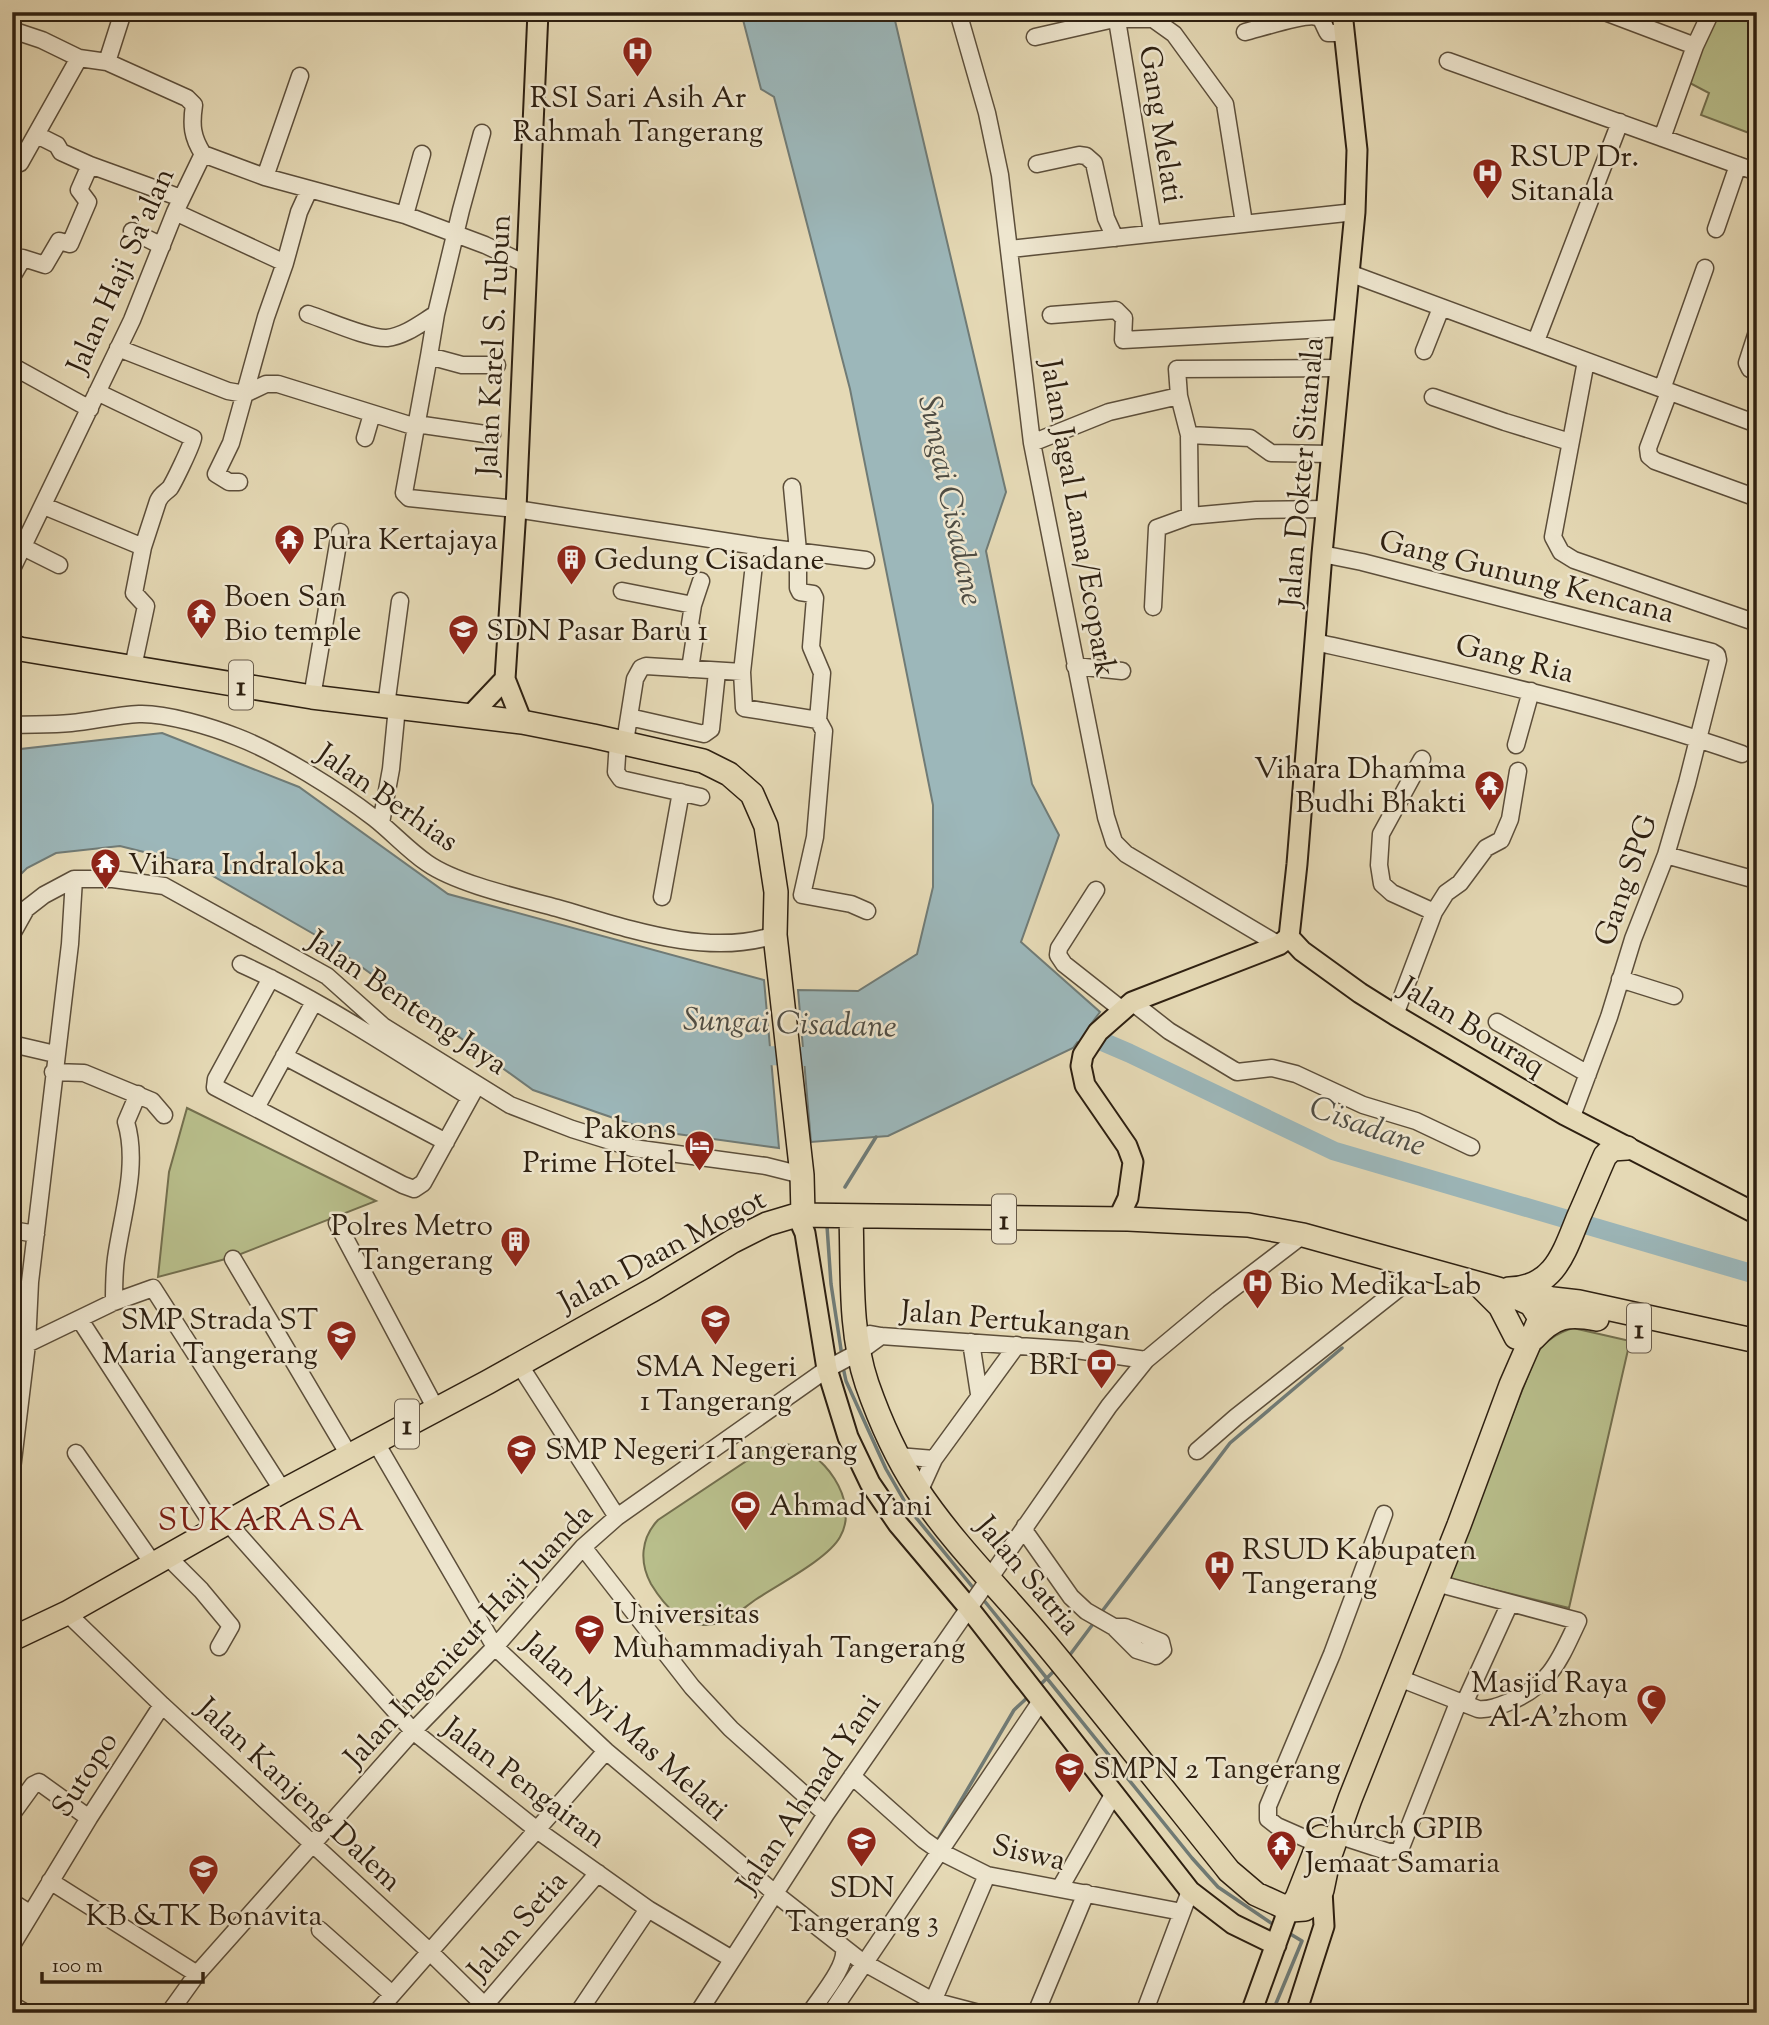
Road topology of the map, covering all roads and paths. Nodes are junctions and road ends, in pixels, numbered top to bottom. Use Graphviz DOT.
graph roads {
  1 [pos="123,12"];
  2 [pos="538,12"];
  3 [pos="958,12"];
  4 [pos="1342,12"];
  5 [pos="1605,12"];
  6 [pos="1711,12"];
  7 [pos="1092,18"];
  8 [pos="1117,20"];
  9 [pos="12,30"];
  10 [pos="1245,32"];
  11 [pos="1345,33"];
  12 [pos="1035,37"];
  13 [pos="1695,46"];
  14 [pos="79,58"];
  15 [pos="1448,61"];
  16 [pos="107,62"];
  17 [pos="300,76"];
  18 [pos="1620,122"];
  19 [pos="482,133"];
  20 [pos="37,135"];
  21 [pos="1662,138"];
  22 [pos="203,154"];
  23 [pos="422,154"];
  24 [pos="20,163"];
  25 [pos="1037,164"];
  26 [pos="90,165"];
  27 [pos="1738,166"];
  28 [pos="1757,172"];
  29 [pos="265,177"];
  30 [pos="309,190"];
  31 [pos="178,205"];
  32 [pos="1355,212"];
  33 [pos="405,215"];
  34 [pos="1244,223"];
  35 [pos="1716,229"];
  36 [pos="132,231"];
  37 [pos="1152,233"];
  38 [pos="457,234"];
  39 [pos="1115,238"];
  40 [pos="162,246"];
  41 [pos="1010,248"];
  42 [pos="285,262"];
  43 [pos="528,265"];
  44 [pos="1705,268"];
  45 [pos="1356,276"];
  46 [pos="12,277"];
  47 [pos="1441,308"];
  48 [pos="308,314"];
  49 [pos="436,314"];
  50 [pos="1051,315"];
  51 [pos="1345,328"];
  52 [pos="1757,332"];
  53 [pos="1536,341"];
  54 [pos="118,348"];
  55 [pos="1424,351"];
  56 [pos="429,356"];
  57 [pos="1586,361"];
  58 [pos="497,365"];
  59 [pos="12,366"];
  60 [pos="1341,368"];
  61 [pos="1757,372"];
  62 [pos="1666,390"];
  63 [pos="97,392"];
  64 [pos="245,394"];
  65 [pos="1179,396"];
  66 [pos="1433,397"];
  67 [pos="90,409"];
  68 [pos="372,414"];
  69 [pos="1757,424"];
  70 [pos="416,426"];
  71 [pos="492,435"];
  72 [pos="1189,435"];
  73 [pos="365,438"];
  74 [pos="1570,442"];
  75 [pos="1032,443"];
  76 [pos="1332,454"];
  77 [pos="239,482"];
  78 [pos="792,487"];
  79 [pos="1757,498"];
  80 [pos="44,506"];
  81 [pos="516,509"];
  82 [pos="1327,509"];
  83 [pos="1190,516"];
  84 [pos="340,532"];
  85 [pos="756,546"];
  86 [pos="23,547"];
  87 [pos="143,547"];
  88 [pos="798,551"];
  89 [pos="1322,554"];
  90 [pos="866,560"];
  91 [pos="59,565"];
  92 [pos="12,569"];
  93 [pos="701,581"];
  94 [pos="622,591"];
  95 [pos="400,601"];
  96 [pos="693,605"];
  97 [pos="1153,607"];
  98 [pos="1757,623"];
  99 [pos="1315,642"];
  100 [pos="12,646"];
  101 [pos="1717,655"];
  102 [pos="1075,666"];
  103 [pos="133,667"];
  104 [pos="691,668"];
  105 [pos="1122,671"];
  106 [pos="717,672"];
  107 [pos="742,672"];
  108 [pos="505,680"];
  109 [pos="1531,691"];
  110 [pos="312,697"];
  111 [pos="392,706"];
  112 [pos="471,715"];
  113 [pos="629,717"];
  114 [pos="818,720"];
  115 [pos="522,722"];
  116 [pos="12,725"];
  117 [pos="1698,738"];
  118 [pos="622,742"];
  119 [pos="1516,745"];
  120 [pos="1742,754"];
  121 [pos="1422,759"];
  122 [pos="1518,771"];
  123 [pos="681,792"];
  124 [pos="701,797"];
  125 [pos="381,823"];
  126 [pos="1666,855"];
  127 [pos="74,879"];
  128 [pos="1756,880"];
  129 [pos="1096,890"];
  130 [pos="662,897"];
  131 [pos="867,911"];
  132 [pos="1434,912"];
  133 [pos="12,934"];
  134 [pos="1290,944"];
  135 [pos="776,946"];
  136 [pos="241,964"];
  137 [pos="271,978"];
  138 [pos="1620,979"];
  139 [pos="1674,996"];
  140 [pos="314,1002"];
  141 [pos="1123,1009"];
  142 [pos="1395,1015"];
  143 [pos="1497,1022"];
  144 [pos="12,1044"];
  145 [pos="55,1054"];
  146 [pos="284,1056"];
  147 [pos="53,1072"];
  148 [pos="1588,1073"];
  149 [pos="474,1091"];
  150 [pos="138,1094"];
  151 [pos="256,1108"];
  152 [pos="164,1115"];
  153 [pos="1571,1119"];
  154 [pos="446,1142"];
  155 [pos="1471,1147"];
  156 [pos="1631,1150"];
  157 [pos="802,1175"];
  158 [pos="801,1209"];
  159 [pos="1757,1214"];
  160 [pos="851,1216"];
  161 [pos="890,1217"];
  162 [pos="1118,1219"];
  163 [pos="337,1223"];
  164 [pos="12,1230"];
  165 [pos="36,1234"];
  166 [pos="1303,1235"];
  167 [pos="1562,1258"];
  168 [pos="233,1259"];
  169 [pos="1426,1267"];
  170 [pos="1474,1282"];
  171 [pos="1499,1289"];
  172 [pos="114,1302"];
  173 [pos="1579,1302"];
  174 [pos="1540,1307"];
  175 [pos="80,1320"];
  176 [pos="1523,1340"];
  177 [pos="1757,1341"];
  178 [pos="20,1342"];
  179 [pos="971,1342"];
  180 [pos="857,1345"];
  181 [pos="1017,1345"];
  182 [pos="1757,1352"];
  183 [pos="1146,1360"];
  184 [pos="519,1364"];
  185 [pos="829,1368"];
  186 [pos="979,1394"];
  187 [pos="16,1406"];
  188 [pos="436,1409"];
  189 [pos="375,1441"];
  190 [pos="1197,1451"];
  191 [pos="76,1452"];
  192 [pos="349,1455"];
  193 [pos="898,1456"];
  194 [pos="934,1459"];
  195 [pos="12,1469"];
  196 [pos="282,1491"];
  197 [pos="919,1492"];
  198 [pos="1384,1514"];
  199 [pos="617,1517"];
  200 [pos="1025,1526"];
  201 [pos="222,1527"];
  202 [pos="583,1547"];
  203 [pos="161,1561"];
  204 [pos="988,1580"];
  205 [pos="1436,1583"];
  206 [pos="1510,1602"];
  207 [pos="969,1606"];
  208 [pos="67,1614"];
  209 [pos="1108,1624"];
  210 [pos="12,1639"];
  211 [pos="219,1647"];
  212 [pos="495,1647"];
  213 [pos="1399,1678"];
  214 [pos="1036,1695"];
  215 [pos="1461,1703"];
  216 [pos="162,1705"];
  217 [pos="413,1731"];
  218 [pos="606,1751"];
  219 [pos="852,1776"];
  220 [pos="1113,1795"];
  221 [pos="12,1814"];
  222 [pos="825,1814"];
  223 [pos="89,1818"];
  224 [pos="537,1829"];
  225 [pos="1328,1840"];
  226 [pos="313,1844"];
  227 [pos="934,1847"];
  228 [pos="598,1873"];
  229 [pos="987,1875"];
  230 [pos="50,1881"];
  231 [pos="1060,1888"];
  232 [pos="1322,1890"];
  233 [pos="1190,1891"];
  234 [pos="774,1893"];
  235 [pos="1086,1893"];
  236 [pos="12,1902"];
  237 [pos="648,1909"];
  238 [pos="1182,1912"];
  239 [pos="31,1914"];
  240 [pos="1286,1914"];
  241 [pos="320,1930"];
  242 [pos="1277,1942"];
  243 [pos="12,1945"];
  244 [pos="846,1949"];
  245 [pos="429,1951"];
  246 [pos="732,1959"];
  247 [pos="863,1963"];
  248 [pos="197,1974"];
  249 [pos="392,1994"];
  250 [pos="12,2005"];
  251 [pos="930,2007"];
  252 [pos="487,2010"];
  253 [pos="26,2013"];
  254 [pos="169,2013"];
  255 [pos="376,2013"];
  256 [pos="578,2013"];
  257 [pos="698,2013"];
  258 [pos="810,2013"];
  259 [pos="831,2013"];
  260 [pos="979,2013"];
  261 [pos="1036,2013"];
  262 [pos="1144,2013"];
  263 [pos="1251,2013"];
  264 [pos="1296,2013"];
  1 -- 16 [label="street"];
  2 -- 43 [label="main road, Jalan Karel S. Tubun"];
  3 -- 41 [label="street, Jalan Jagal Lama/Ecopark"];
  4 -- 11 [label="main road, Jalan Dokter Sitanala"];
  5 -- 13 [label="street"];
  6 -- 13 [label="street"];
  7 -- 8 [label="street, Gang Melati"];
  7 -- 12 [label="street, Gang Melati"];
  8 -- 34 [label="street"];
  8 -- 37 [label="street, Gang Melati"];
  9 -- 14 [label="street"];
  10 -- 11 [label="street"];
  11 -- 32 [label="main road, Jalan Dokter Sitanala"];
  13 -- 21 [label="street"];
  14 -- 16 [label="street"];
  14 -- 20 [label="street"];
  15 -- 18 [label="street"];
  16 -- 22 [label="street"];
  17 -- 29 [label="street"];
  18 -- 21 [label="street"];
  18 -- 53 [label="street"];
  19 -- 38 [label="street"];
  20 -- 24 [label="street"];
  20 -- 26 [label="street"];
  21 -- 27 [label="street"];
  22 -- 29 [label="street, Jalan Haji Sa'alan"];
  22 -- 31 [label="street, Jalan Haji Sa'alan"];
  23 -- 33 [label="street"];
  25 -- 39 [label="street"];
  26 -- 31 [label="street"];
  26 -- 46 [label="street"];
  27 -- 28 [label="street"];
  27 -- 35 [label="street"];
  29 -- 30 [label="street, Jalan Haji Sa'alan"];
  30 -- 33 [label="street, Jalan Haji Sa'alan"];
  30 -- 42 [label="street"];
  31 -- 40 [label="street, Jalan Haji Sa'alan"];
  31 -- 42 [label="street"];
  32 -- 34 [label="street"];
  32 -- 45 [label="main road, Jalan Dokter Sitanala"];
  33 -- 38 [label="street, Jalan Haji Sa'alan"];
  34 -- 37 [label="street"];
  36 -- 40 [label="street"];
  37 -- 39 [label="street"];
  38 -- 43 [label="street, Jalan Haji Sa'alan"];
  38 -- 49 [label="street"];
  39 -- 41 [label="street"];
  40 -- 54 [label="street, Jalan Haji Sa'alan"];
  41 -- 75 [label="street, Jalan Jagal Lama/Ecopark"];
  42 -- 64 [label="street"];
  43 -- 81 [label="main road, Jalan Karel S. Tubun"];
  44 -- 62 [label="street"];
  45 -- 47 [label="street"];
  45 -- 51 [label="main road, Jalan Dokter Sitanala"];
  47 -- 53 [label="street"];
  47 -- 55 [label="street"];
  48 -- 49 [label="street"];
  49 -- 56 [label="street"];
  50 -- 51 [label="street"];
  51 -- 60 [label="main road, Jalan Dokter Sitanala"];
  52 -- 61 [label="street"];
  53 -- 57 [label="street"];
  54 -- 63 [label="street, Jalan Haji Sa'alan"];
  54 -- 64 [label="street"];
  56 -- 58 [label="street"];
  56 -- 70 [label="street"];
  57 -- 62 [label="street"];
  57 -- 74 [label="street"];
  59 -- 67 [label="street"];
  60 -- 65 [label="street"];
  60 -- 76 [label="main road, Jalan Dokter Sitanala"];
  62 -- 69 [label="street"];
  62 -- 79 [label="street"];
  63 -- 67 [label="street, Jalan Haji Sa'alan"];
  63 -- 87 [label="street"];
  64 -- 68 [label="street"];
  64 -- 77 [label="street"];
  65 -- 72 [label="street"];
  65 -- 75 [label="street"];
  66 -- 74 [label="street"];
  67 -- 80 [label="street, Jalan Haji Sa'alan"];
  68 -- 70 [label="street"];
  68 -- 73 [label="street"];
  70 -- 71 [label="street"];
  70 -- 81 [label="street"];
  72 -- 76 [label="street"];
  72 -- 83 [label="street"];
  74 -- 98 [label="street"];
  75 -- 102 [label="street, Jalan Jagal Lama/Ecopark"];
  76 -- 82 [label="main road, Jalan Dokter Sitanala"];
  78 -- 88 [label="street"];
  80 -- 86 [label="street, Jalan Haji Sa'alan"];
  80 -- 87 [label="street"];
  81 -- 85 [label="street"];
  81 -- 108 [label="main road, Jalan Karel S. Tubun"];
  82 -- 83 [label="street"];
  82 -- 89 [label="main road, Jalan Dokter Sitanala"];
  83 -- 97 [label="street"];
  84 -- 110 [label="street"];
  85 -- 88 [label="street"];
  85 -- 107 [label="street"];
  86 -- 91 [label="street"];
  86 -- 92 [label="street, Jalan Haji Sa'alan"];
  87 -- 103 [label="street"];
  88 -- 90 [label="street"];
  88 -- 114 [label="street"];
  89 -- 99 [label="main road, Jalan Dokter Sitanala"];
  89 -- 101 [label="street, Gang Gunung Kencana"];
  93 -- 96 [label="street"];
  94 -- 96 [label="street"];
  95 -- 111 [label="street"];
  96 -- 104 [label="street"];
  99 -- 109 [label="street, Gang Ria"];
  99 -- 134 [label="main road, Jalan Dokter Sitanala"];
  100 -- 103 [label="highway, 1"];
  101 -- 117 [label="street, Gang SPG"];
  102 -- 105 [label="street"];
  102 -- 134 [label="street, Jalan Jagal Lama/Ecopark"];
  103 -- 110 [label="highway, 1"];
  104 -- 106 [label="street"];
  104 -- 113 [label="street"];
  106 -- 107 [label="street"];
  106 -- 113 [label="street"];
  107 -- 114 [label="street"];
  108 -- 112 [label="main road"];
  108 -- 115 [label="main road, Jalan Karel S. Tubun"];
  109 -- 117 [label="street, Gang Ria"];
  109 -- 119 [label="street"];
  110 -- 111 [label="highway, 1"];
  111 -- 112 [label="highway, 1"];
  111 -- 125 [label="street"];
  112 -- 115 [label="highway, 1"];
  113 -- 118 [label="street"];
  114 -- 131 [label="street"];
  115 -- 118 [label="highway, 1"];
  116 -- 125 [label="street, Jalan Berhias"];
  117 -- 120 [label="street, Gang Ria"];
  117 -- 126 [label="street, Gang SPG"];
  118 -- 123 [label="street"];
  118 -- 135 [label="highway, 1"];
  121 -- 132 [label="street"];
  122 -- 132 [label="street"];
  123 -- 124 [label="street"];
  123 -- 130 [label="street"];
  125 -- 135 [label="street, Jalan Berhias"];
  126 -- 128 [label="street"];
  126 -- 138 [label="street, Gang SPG"];
  127 -- 133 [label="street, Jalan Benteng Jaya"];
  127 -- 145 [label="street"];
  127 -- 149 [label="street, Jalan Benteng Jaya"];
  129 -- 141 [label="street"];
  132 -- 142 [label="street"];
  134 -- 141 [label="main road"];
  134 -- 142 [label="main road, Jalan Bouraq"];
  135 -- 157 [label="highway, 1"];
  136 -- 137 [label="street"];
  137 -- 140 [label="street"];
  137 -- 151 [label="street"];
  138 -- 139 [label="street"];
  138 -- 148 [label="street, Gang SPG"];
  140 -- 146 [label="street"];
  140 -- 149 [label="street"];
  141 -- 155 [label="street"];
  141 -- 162 [label="main road"];
  142 -- 153 [label="main road, Jalan Bouraq"];
  143 -- 148 [label="street"];
  144 -- 145 [label="street"];
  145 -- 147 [label="street"];
  146 -- 151 [label="street"];
  146 -- 154 [label="street"];
  147 -- 150 [label="street"];
  147 -- 165 [label="street"];
  148 -- 153 [label="street, Gang SPG"];
  149 -- 154 [label="street"];
  149 -- 157 [label="street, Jalan Benteng Jaya"];
  150 -- 152 [label="street"];
  150 -- 172 [label="street"];
  151 -- 154 [label="street"];
  153 -- 156 [label="main road, Jalan Bouraq"];
  156 -- 159 [label="main road, Jalan Bouraq"];
  156 -- 167 [label="highway"];
  157 -- 158 [label="highway, 1"];
  158 -- 160 [label="highway, Jalan Daan Mogot / 1"];
  158 -- 161 [label="highway"];
  158 -- 184 [label="highway, Jalan Daan Mogot / 1"];
  158 -- 185 [label="main road"];
  160 -- 161 [label="highway, Jalan Daan Mogot / 1"];
  160 -- 180 [label="highway, Jalan Satria"];
  161 -- 162 [label="highway, Jalan Daan Mogot / 1"];
  162 -- 166 [label="highway, Jalan Daan Mogot / 1"];
  163 -- 188 [label="street"];
  164 -- 165 [label="street"];
  165 -- 178 [label="street"];
  166 -- 169 [label="highway, Jalan Daan Mogot / 1"];
  166 -- 183 [label="street, Jalan Ahmad Yani"];
  167 -- 171 [label="highway"];
  167 -- 173 [label="highway"];
  168 -- 192 [label="street"];
  169 -- 170 [label="highway, Jalan Daan Mogot / 1"];
  169 -- 190 [label="street"];
  170 -- 171 [label="highway, Jalan Daan Mogot / 1"];
  170 -- 176 [label="highway"];
  171 -- 174 [label="highway, Jalan Daan Mogot / 1"];
  172 -- 175 [label="street"];
  172 -- 196 [label="street"];
  173 -- 174 [label="highway, Jalan Daan Mogot / 1"];
  173 -- 177 [label="highway, Jalan Daan Mogot / 1"];
  174 -- 176 [label="highway"];
  175 -- 178 [label="street"];
  175 -- 201 [label="street, Jalan Pengairan"];
  176 -- 182 [label="highway, 1"];
  176 -- 205 [label="highway"];
  176 -- 225 [label="highway"];
  178 -- 187 [label="street"];
  179 -- 180 [label="street, Jalan Pertukangan"];
  179 -- 181 [label="street, Jalan Pertukangan"];
  179 -- 186 [label="street"];
  180 -- 185 [label="street, Jalan Ingenieur Haji Juanda"];
  180 -- 193 [label="highway, Jalan Satria"];
  181 -- 183 [label="street, Jalan Pertukangan"];
  181 -- 186 [label="street"];
  183 -- 200 [label="street, Jalan Ahmad Yani"];
  184 -- 188 [label="highway, Jalan Daan Mogot / 1"];
  184 -- 199 [label="street"];
  185 -- 199 [label="street, Jalan Ingenieur Haji Juanda"];
  185 -- 207 [label="main road"];
  186 -- 194 [label="street"];
  187 -- 195 [label="street"];
  188 -- 189 [label="highway, Jalan Daan Mogot / 1"];
  189 -- 192 [label="highway, Jalan Daan Mogot / 1"];
  189 -- 212 [label="street, Jalan Nyi Mas Melati"];
  191 -- 203 [label="street"];
  192 -- 196 [label="highway, Jalan Daan Mogot / 1"];
  193 -- 194 [label="street"];
  193 -- 197 [label="highway, Jalan Satria"];
  194 -- 197 [label="street"];
  196 -- 201 [label="highway, Jalan Daan Mogot / 1"];
  197 -- 204 [label="highway, Jalan Satria"];
  198 -- 225 [label="street"];
  199 -- 202 [label="street, Jalan Ingenieur Haji Juanda"];
  200 -- 204 [label="street, Jalan Ahmad Yani"];
  200 -- 209 [label="street"];
  201 -- 203 [label="highway, Jalan Daan Mogot / 1"];
  201 -- 217 [label="street, Jalan Pengairan"];
  202 -- 212 [label="street, Jalan Ingenieur Haji Juanda"];
  202 -- 222 [label="street"];
  203 -- 208 [label="highway, Jalan Daan Mogot / 1"];
  203 -- 211 [label="street"];
  204 -- 207 [label="street, Jalan Ahmad Yani"];
  204 -- 240 [label="highway, Jalan Satria"];
  205 -- 206 [label="street"];
  205 -- 213 [label="highway"];
  206 -- 215 [label="street"];
  206 -- 215 [label="street"];
  207 -- 214 [label="main road"];
  207 -- 219 [label="street, Jalan Ahmad Yani"];
  208 -- 210 [label="highway, Jalan Daan Mogot / 1"];
  208 -- 216 [label="street, Jalan Kanjeng Dalem"];
  212 -- 217 [label="street, Jalan Ingenieur Haji Juanda"];
  212 -- 218 [label="street, Jalan Nyi Mas Melati"];
  213 -- 215 [label="street"];
  213 -- 225 [label="highway"];
  214 -- 220 [label="main road"];
  214 -- 227 [label="street"];
  215 -- 225 [label="street"];
  216 -- 223 [label="street, Sutopo"];
  216 -- 226 [label="street, Jalan Kanjeng Dalem"];
  217 -- 224 [label="street, Jalan Pengairan"];
  217 -- 226 [label="street, Jalan Ingenieur Haji Juanda"];
  218 -- 224 [label="street"];
  218 -- 234 [label="street, Jalan Nyi Mas Melati"];
  219 -- 222 [label="street, Jalan Ahmad Yani"];
  219 -- 227 [label="street, Siswa"];
  220 -- 231 [label="street"];
  220 -- 233 [label="main road"];
  221 -- 223 [label="street"];
  222 -- 234 [label="street, Jalan Ahmad Yani"];
  223 -- 230 [label="street, Sutopo"];
  224 -- 228 [label="street, Jalan Pengairan"];
  224 -- 245 [label="street"];
  225 -- 232 [label="highway"];
  225 -- 240 [label="highway"];
  226 -- 245 [label="street, Jalan Kanjeng Dalem"];
  226 -- 248 [label="street, Jalan Ingenieur Haji Juanda"];
  227 -- 229 [label="street, Siswa"];
  227 -- 247 [label="street"];
  228 -- 237 [label="street, Jalan Pengairan"];
  228 -- 252 [label="street, Jalan Setia"];
  229 -- 231 [label="street, Siswa"];
  229 -- 251 [label="street"];
  230 -- 239 [label="street, Sutopo"];
  230 -- 248 [label="street"];
  231 -- 235 [label="street, Siswa"];
  232 -- 240 [label="highway"];
  232 -- 264 [label="main road"];
  233 -- 238 [label="street"];
  233 -- 242 [label="main road"];
  234 -- 244 [label="street, Jalan Nyi Mas Melati"];
  234 -- 246 [label="street, Jalan Ahmad Yani"];
  235 -- 238 [label="street, Siswa"];
  235 -- 261 [label="street"];
  236 -- 239 [label="street"];
  237 -- 246 [label="street, Jalan Pengairan"];
  237 -- 256 [label="street"];
  238 -- 262 [label="street"];
  239 -- 243 [label="street, Sutopo"];
  240 -- 242 [label="main road"];
  241 -- 249 [label="street"];
  242 -- 263 [label="main road"];
  244 -- 247 [label="street, Jalan Nyi Mas Melati"];
  244 -- 258 [label="street"];
  245 -- 249 [label="street"];
  245 -- 252 [label="street, Jalan Kanjeng Dalem"];
  246 -- 257 [label="street, Jalan Ahmad Yani"];
  247 -- 251 [label="street, Jalan Nyi Mas Melati"];
  247 -- 259 [label="street"];
  248 -- 254 [label="street, Jalan Ingenieur Haji Juanda"];
  249 -- 255 [label="street"];
  250 -- 253 [label="street"];
  251 -- 260 [label="street, Jalan Nyi Mas Melati"];
}
